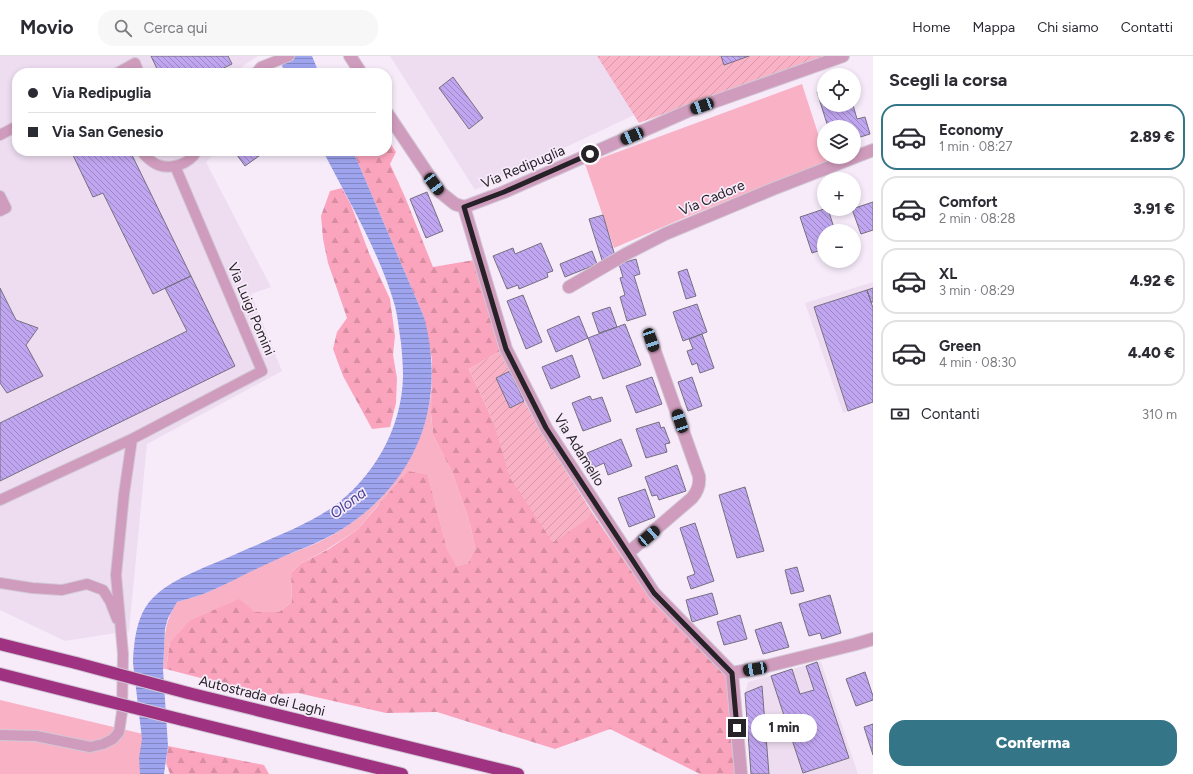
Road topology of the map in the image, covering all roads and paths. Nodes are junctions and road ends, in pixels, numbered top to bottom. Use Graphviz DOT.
graph roads {
  1 [pos="289,56"];
  2 [pos="350,56"];
  3 [pos="843,56"];
  4 [pos="126,68"];
  5 [pos="137,68"];
  6 [pos="260,68"];
  7 [pos="358,68"];
  8 [pos="392,120"];
  9 [pos="12,129"];
  10 [pos="0,135"];
  11 [pos="873,150"];
  12 [pos="145,156"];
  13 [pos="193,156"];
  14 [pos="174,166"];
  15 [pos="0,196"];
  16 [pos="464,207"];
  17 [pos="0,211"];
  18 [pos="569,287"];
  19 [pos="651,340"];
  20 [pos="132,439"];
  21 [pos="0,500"];
  22 [pos="628,553"];
  23 [pos="0,583"];
  24 [pos="122,638"];
  25 [pos="873,638"];
  26 [pos="0,644"];
  27 [pos="732,673"];
  28 [pos="0,674"];
  29 [pos="0,735"];
  30 [pos="402,774"];
  31 [pos="518,774"];
  32 [pos="741,774"];
  1 -- 6 [label="lane"];
  2 -- 7 [label="street"];
  3 -- 16 [label="street, Via Redipuglia"];
  4 -- 5 [label="lane"];
  8 -- 16 [label="street"];
  9 -- 10 [label="lane"];
  11 -- 18 [label="street, Via Cadore"];
  12 -- 14 [label="lane"];
  13 -- 14 [label="lane"];
  14 -- 20 [label="lane, Via Luigi Pomini"];
  15 -- 17 [label="lane"];
  16 -- 22 [label="street, Via Adamello"];
  19 -- 22 [label="street"];
  20 -- 21 [label="lane, Via Luigi Pomini"];
  20 -- 24 [label="lane"];
  22 -- 27 [label="street, Via Adamello"];
  23 -- 24 [label="lane"];
  24 -- 29 [label="lane"];
  25 -- 27 [label="street"];
  26 -- 31 [label="highway, Autostrada dei Laghi, bridge"];
  27 -- 32 [label="street"];
  28 -- 30 [label="highway, bridge"];
}
